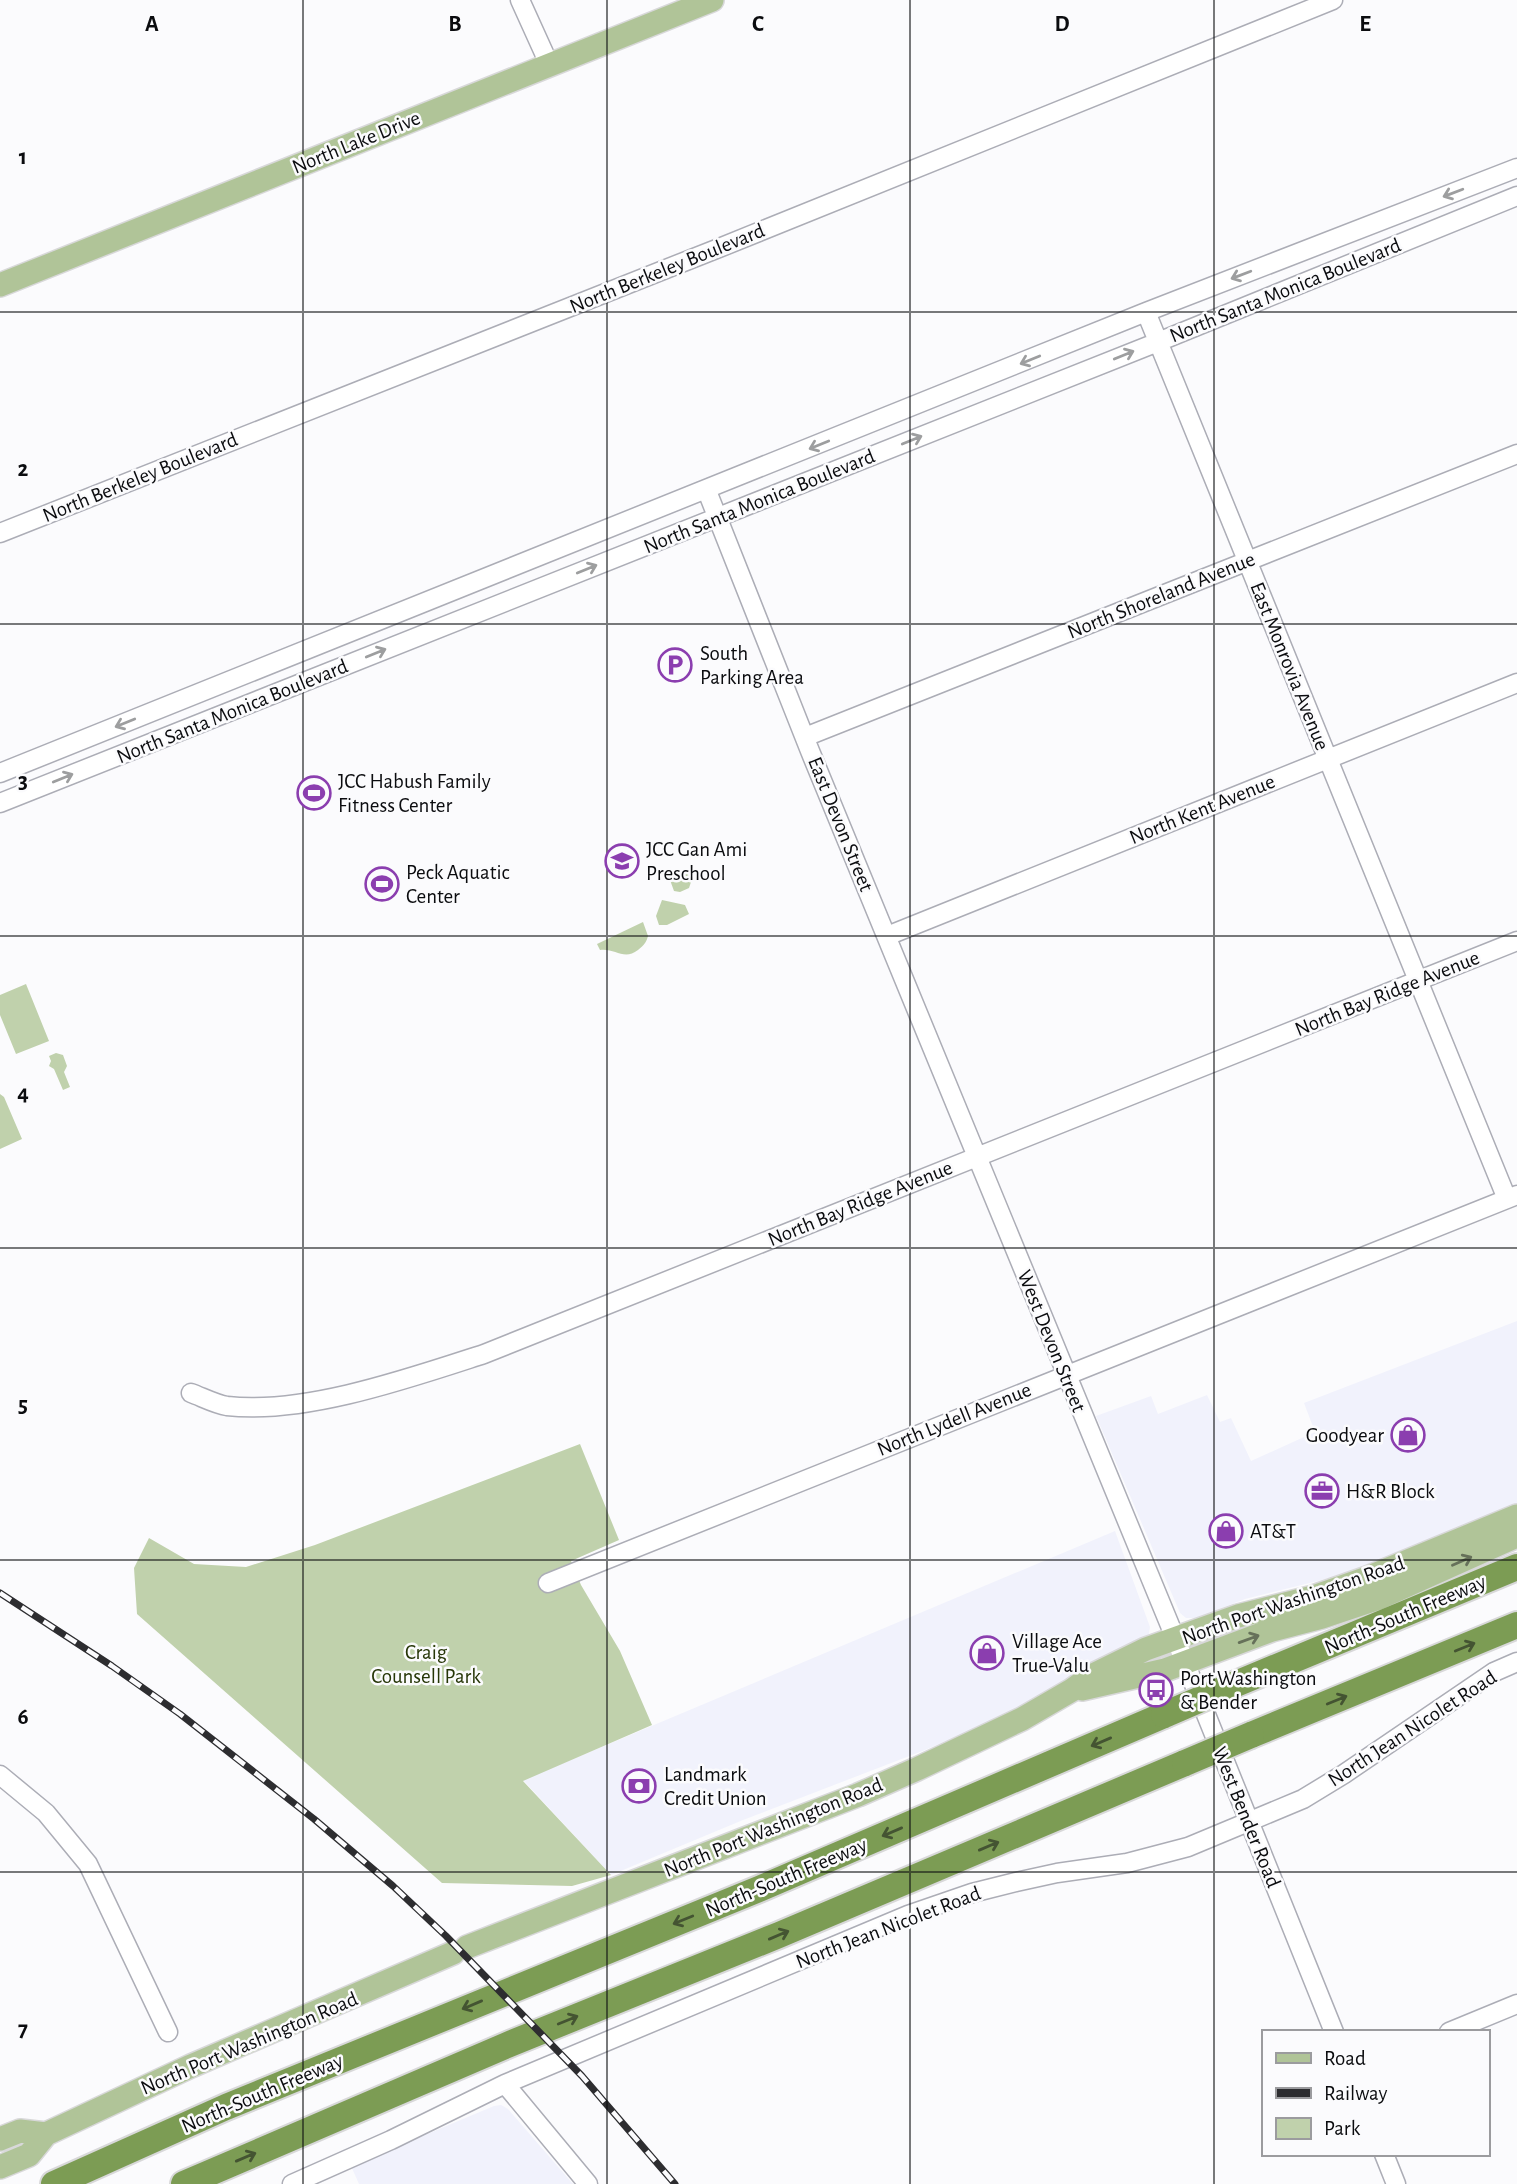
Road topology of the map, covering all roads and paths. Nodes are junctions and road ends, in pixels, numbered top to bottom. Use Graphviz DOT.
graph roads {
  1 [pos="520,0"];
  2 [pos="712,0"];
  3 [pos="1333,0"];
  4 [pos="549,64"];
  5 [pos="1517,168"];
  6 [pos="1517,196"];
  7 [pos="0,285"];
  8 [pos="1146,313"];
  9 [pos="1158,342"];
  10 [pos="1517,454"];
  11 [pos="707,491"];
  12 [pos="717,518"];
  13 [pos="0,533"];
  14 [pos="1247,561"];
  15 [pos="1517,683"];
  16 [pos="805,737"];
  17 [pos="1328,758"];
  18 [pos="0,773"];
  19 [pos="0,803"];
  20 [pos="887,936"];
  21 [pos="1517,941"];
  22 [pos="1418,981"];
  23 [pos="977,1156"];
  24 [pos="1512,1197"];
  25 [pos="1066,1374"];
  26 [pos="191,1393"];
  27 [pos="1517,1516"];
  28 [pos="1128,1525"];
  29 [pos="1517,1536"];
  30 [pos="1517,1567"];
  31 [pos="548,1583"];
  32 [pos="1517,1625"];
  33 [pos="1176,1640"];
  34 [pos="1185,1662"];
  35 [pos="1517,1662"];
  36 [pos="1072,1690"];
  37 [pos="0,1775"];
  38 [pos="1248,1822"];
  39 [pos="1517,2004"];
  40 [pos="1333,2030"];
  41 [pos="1454,2030"];
  42 [pos="168,2032"];
  43 [pos="505,2084"];
  44 [pos="46,2134"];
  45 [pos="0,2139"];
  46 [pos="1385,2156"];
  47 [pos="0,2167"];
  48 [pos="54,2184"];
  49 [pos="184,2184"];
  50 [pos="292,2184"];
  51 [pos="589,2184"];
  52 [pos="1396,2184"];
  1 -- 4 [label="street"];
  2 -- 4 [label="main road, North Lake Drive"];
  3 -- 13 [label="street, North Berkeley Boulevard"];
  4 -- 7 [label="main road, North Lake Drive"];
  5 -- 8 [label="street, North Santa Monica Boulevard, one-way"];
  6 -- 9 [label="street, North Santa Monica Boulevard"];
  8 -- 9 [label="street, East Monrovia Avenue"];
  8 -- 11 [label="street, North Santa Monica Boulevard, one-way"];
  12 -- 9 [label="street, North Santa Monica Boulevard, one-way"];
  9 -- 14 [label="street, East Monrovia Avenue"];
  10 -- 14 [label="street, North Shoreland Avenue"];
  11 -- 12 [label="street, East Devon Street"];
  11 -- 18 [label="street, North Santa Monica Boulevard, one-way"];
  12 -- 16 [label="street, East Devon Street"];
  19 -- 12 [label="street, North Santa Monica Boulevard, one-way"];
  14 -- 16 [label="street, North Shoreland Avenue"];
  14 -- 17 [label="street, East Monrovia Avenue"];
  15 -- 17 [label="street, North Kent Avenue"];
  16 -- 20 [label="street, East Devon Street"];
  17 -- 20 [label="street, North Kent Avenue"];
  17 -- 22 [label="street, East Monrovia Avenue"];
  20 -- 23 [label="street, East Devon Street"];
  21 -- 22 [label="street, North Bay Ridge Avenue"];
  22 -- 23 [label="street, North Bay Ridge Avenue"];
  22 -- 24 [label="street, East Monrovia Avenue"];
  23 -- 25 [label="street, West Devon Street"];
  23 -- 26 [label="street, North Bay Ridge Avenue"];
  24 -- 25 [label="street, North Lydell Avenue"];
  25 -- 28 [label="street, West Devon Street"];
  25 -- 31 [label="street, North Lydell Avenue"];
  27 -- 33 [label="main road, North Port Washington Road"];
  28 -- 33 [label="street, West Bender Road"];
  34 -- 29 [label="main road, North Port Washington Road, one-way"];
  30 -- 48 [label="highway, North-South Freeway, one-way, bridge"];
  49 -- 32 [label="highway, one-way, bridge"];
  33 -- 34 [label="street, West Bender Road"];
  33 -- 36 [label="main road, North Port Washington Road"];
  34 -- 36 [label="main road, North Port Washington Road"];
  34 -- 38 [label="street, West Bender Road"];
  35 -- 38 [label="street, North Jean Nicolet Road"];
  36 -- 44 [label="main road, North Port Washington Road"];
  37 -- 42 [label="street"];
  38 -- 40 [label="street, West Bender Road"];
  38 -- 43 [label="street, North Jean Nicolet Road"];
  39 -- 41 [label="street"];
  43 -- 50 [label="street, North Jean Nicolet Road"];
  43 -- 51 [label="street"];
  44 -- 45 [label="main road, North Port Washington Road"];
  44 -- 47 [label="main road, North Port Washington Road"];
  46 -- 52 [label="street"];
}
